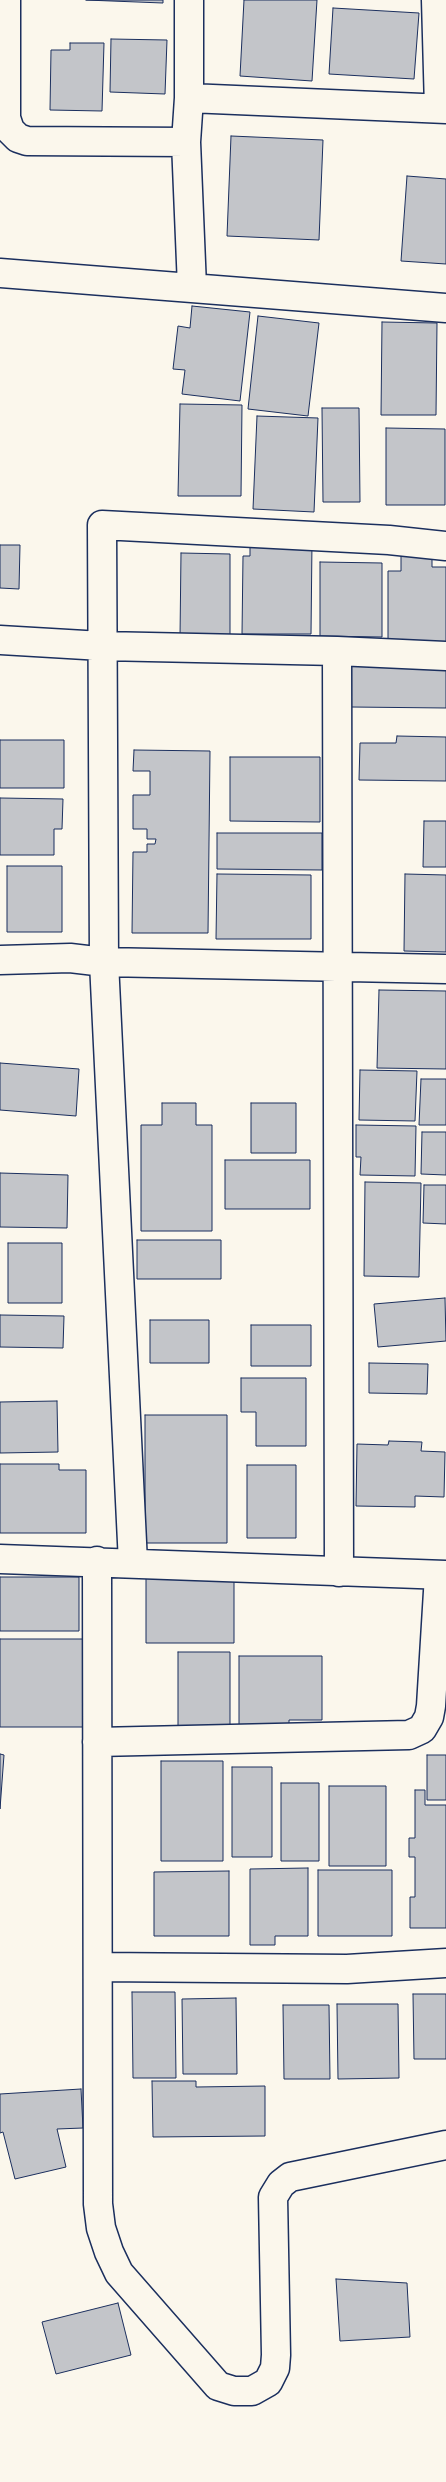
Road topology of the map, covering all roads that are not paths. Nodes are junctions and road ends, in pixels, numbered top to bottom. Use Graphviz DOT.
graph roads {
  1 [pos="6,0"];
  2 [pos="189,0"];
  3 [pos="436,0"];
  4 [pos="188,98"];
  5 [pos="442,108"];
  6 [pos="186,142"];
  7 [pos="0,273"];
  8 [pos="192,287"];
  9 [pos="446,308"];
  10 [pos="446,546"];
  11 [pos="0,640"];
  12 [pos="102,646"];
  13 [pos="337,650"];
  14 [pos="446,656"];
  15 [pos="0,960"];
  16 [pos="104,962"];
  17 [pos="337,967"];
  18 [pos="446,969"];
  19 [pos="0,1559"];
  20 [pos="97,1561"];
  21 [pos="133,1563"];
  22 [pos="339,1572"];
  23 [pos="443,1575"];
  24 [pos="97,1742"];
  25 [pos="446,1963"];
  26 [pos="98,1967"];
  27 [pos="446,2145"];
  1 -- 6 [label="street"];
  2 -- 4 [label="street"];
  3 -- 5 [label="street"];
  4 -- 5 [label="street"];
  4 -- 6 [label="street"];
  6 -- 8 [label="street"];
  7 -- 8 [label="street"];
  8 -- 9 [label="street"];
  10 -- 12 [label="street"];
  11 -- 12 [label="street"];
  12 -- 13 [label="street"];
  12 -- 16 [label="street"];
  13 -- 14 [label="street"];
  13 -- 17 [label="street"];
  15 -- 16 [label="street"];
  16 -- 17 [label="street"];
  16 -- 21 [label="street"];
  17 -- 18 [label="street"];
  17 -- 22 [label="street"];
  19 -- 20 [label="street"];
  20 -- 21 [label="street"];
  20 -- 24 [label="street"];
  21 -- 22 [label="street"];
  22 -- 23 [label="street"];
  23 -- 24 [label="street"];
  24 -- 26 [label="street"];
  25 -- 26 [label="street"];
  26 -- 27 [label="street"];
}
